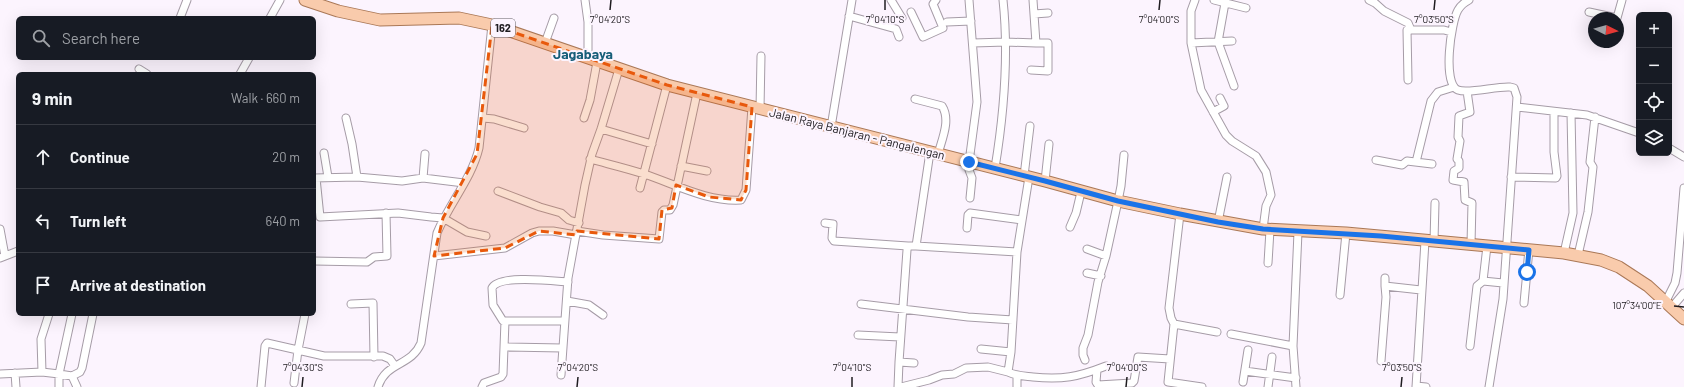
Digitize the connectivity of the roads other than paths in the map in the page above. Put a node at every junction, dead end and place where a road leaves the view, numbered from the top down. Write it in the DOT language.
graph roads {
  1 [pos="187,0"];
  2 [pos="280,0"];
  3 [pos="305,0"];
  4 [pos="584,0"];
  5 [pos="852,0"];
  6 [pos="891,0"];
  7 [pos="936,0"];
  8 [pos="969,0"];
  9 [pos="1003,0"];
  10 [pos="1033,0"];
  11 [pos="1195,0"];
  12 [pos="1214,0"];
  13 [pos="1369,0"];
  14 [pos="1470,0"];
  15 [pos="1622,0"];
  16 [pos="1224,3"];
  17 [pos="1246,8"];
  18 [pos="911,12"];
  19 [pos="1619,12"];
  20 [pos="1048,13"];
  21 [pos="1034,14"];
  22 [pos="181,16"];
  23 [pos="271,16"];
  24 [pos="849,16"];
  25 [pos="554,18"];
  26 [pos="902,18"];
  27 [pos="972,21"];
  28 [pos="947,22"];
  29 [pos="492,25"];
  30 [pos="1409,30"];
  31 [pos="1451,32"];
  32 [pos="899,38"];
  33 [pos="1232,41"];
  34 [pos="1006,42"];
  35 [pos="1218,42"];
  36 [pos="545,43"];
  37 [pos="974,43"];
  38 [pos="1036,43"];
  39 [pos="1192,43"];
  40 [pos="761,56"];
  41 [pos="248,60"];
  42 [pos="592,60"];
  43 [pos="140,69"];
  44 [pos="619,69"];
  45 [pos="1031,70"];
  46 [pos="144,72"];
  47 [pos="241,72"];
  48 [pos="1408,80"];
  49 [pos="667,85"];
  50 [pos="1234,86"];
  51 [pos="1454,87"];
  52 [pos="1467,91"];
  53 [pos="697,94"];
  54 [pos="1220,98"];
  55 [pos="915,99"];
  56 [pos="756,108"];
  57 [pos="1517,108"];
  58 [pos="1214,112"];
  59 [pos="1554,112"];
  60 [pos="1571,113"];
  61 [pos="1595,117"];
  62 [pos="346,118"];
  63 [pos="483,118"];
  64 [pos="584,118"];
  65 [pos="1030,126"];
  66 [pos="830,127"];
  67 [pos="524,128"];
  68 [pos="601,129"];
  69 [pos="1636,131"];
  70 [pos="652,144"];
  71 [pos="1050,144"];
  72 [pos="1672,150"];
  73 [pos="324,153"];
  74 [pos="934,153"];
  75 [pos="425,154"];
  76 [pos="1124,155"];
  77 [pos="1684,157"];
  78 [pos="590,159"];
  79 [pos="1376,160"];
  80 [pos="969,162"];
  81 [pos="1416,162"];
  82 [pos="1432,164"];
  83 [pos="681,166"];
  84 [pos="994,168"];
  85 [pos="707,171"];
  86 [pos="644,174"];
  87 [pos="1027,176"];
  88 [pos="1227,176"];
  89 [pos="328,177"];
  90 [pos="357,177"];
  91 [pos="1511,177"];
  92 [pos="316,178"];
  93 [pos="424,178"];
  94 [pos="1045,181"];
  95 [pos="464,183"];
  96 [pos="676,185"];
  97 [pos="316,186"];
  98 [pos="640,188"];
  99 [pos="1684,188"];
  100 [pos="498,190"];
  101 [pos="1081,192"];
  102 [pos="970,198"];
  103 [pos="1118,201"];
  104 [pos="1435,202"];
  105 [pos="386,214"];
  106 [pos="1180,214"];
  107 [pos="443,218"];
  108 [pos="1022,220"];
  109 [pos="579,222"];
  110 [pos="1218,222"];
  111 [pos="825,223"];
  112 [pos="1070,227"];
  113 [pos="967,228"];
  114 [pos="0,229"];
  115 [pos="1267,229"];
  116 [pos="1298,232"];
  117 [pos="577,233"];
  118 [pos="1346,234"];
  119 [pos="486,236"];
  120 [pos="1429,241"];
  121 [pos="1470,244"];
  122 [pos="912,246"];
  123 [pos="1487,246"];
  124 [pos="1506,248"];
  125 [pos="1087,249"];
  126 [pos="1529,250"];
  127 [pos="16,252"];
  128 [pos="1017,252"];
  129 [pos="1564,253"];
  130 [pos="1578,255"];
  131 [pos="434,256"];
  132 [pos="1106,256"];
  133 [pos="2,257"];
  134 [pos="316,261"];
  135 [pos="1268,263"];
  136 [pos="1087,272"];
  137 [pos="1101,276"];
  138 [pos="1680,276"];
  139 [pos="1385,278"];
  140 [pos="1483,281"];
  141 [pos="568,282"];
  142 [pos="1504,284"];
  143 [pos="1385,286"];
  144 [pos="1421,290"];
  145 [pos="1684,293"];
  146 [pos="1340,295"];
  147 [pos="567,301"];
  148 [pos="1524,303"];
  149 [pos="351,304"];
  150 [pos="861,304"];
  151 [pos="1669,304"];
  152 [pos="902,309"];
  153 [pos="603,315"];
  154 [pos="47,316"];
  155 [pos="72,316"];
  156 [pos="94,316"];
  157 [pos="305,316"];
  158 [pos="1684,319"];
  159 [pos="1013,320"];
  160 [pos="505,321"];
  161 [pos="564,321"];
  162 [pos="1174,324"];
  163 [pos="1217,332"];
  164 [pos="858,334"];
  165 [pos="1231,334"];
  166 [pos="900,338"];
  167 [pos="1294,346"];
  168 [pos="1470,346"];
  169 [pos="504,347"];
  170 [pos="562,348"];
  171 [pos="981,349"];
  172 [pos="298,350"];
  173 [pos="1248,350"];
  174 [pos="1011,352"];
  175 [pos="374,357"];
  176 [pos="1272,357"];
  177 [pos="1170,359"];
  178 [pos="1085,360"];
  179 [pos="1381,361"];
  180 [pos="899,362"];
  181 [pos="914,362"];
  182 [pos="395,366"];
  183 [pos="1106,366"];
  184 [pos="1097,370"];
  185 [pos="1245,371"];
  186 [pos="42,372"];
  187 [pos="1008,372"];
  188 [pos="15,373"];
  189 [pos="0,374"];
  190 [pos="59,374"];
  191 [pos="1269,374"];
  192 [pos="561,375"];
  193 [pos="72,376"];
  194 [pos="1017,376"];
  195 [pos="1296,378"];
  196 [pos="1244,382"];
  197 [pos="294,383"];
  198 [pos="1181,386"];
  199 [pos="1416,386"];
  200 [pos="16,387"];
  201 [pos="59,387"];
  202 [pos="77,387"];
  203 [pos="261,387"];
  204 [pos="378,387"];
  205 [pos="482,387"];
  206 [pos="898,387"];
  207 [pos="902,387"];
  208 [pos="1017,387"];
  209 [pos="1202,387"];
  210 [pos="1268,387"];
  211 [pos="1296,387"];
  212 [pos="1426,387"];
  213 [pos="1489,387"];
  1 -- 22 [label="street"];
  2 -- 23 [label="street"];
  3 -- 29 [label="main road, Jalan Raya Banjaran - Pangalengan / 162"];
  4 -- 42 [label="street"];
  5 -- 24 [label="street"];
  6 -- 26 [label="street"];
  7 -- 18 [label="street"];
  8 -- 27 [label="street"];
  9 -- 34 [label="street"];
  10 -- 21 [label="street"];
  11 -- 39 [label="street"];
  12 -- 16 [label="street"];
  13 -- 30 [label="street"];
  14 -- 31 [label="street"];
  15 -- 19 [label="street"];
  16 -- 17 [label="street"];
  16 -- 35 [label="street"];
  20 -- 21 [label="street"];
  21 -- 38 [label="street"];
  24 -- 32 [label="street"];
  24 -- 66 [label="street"];
  25 -- 36 [label="street"];
  27 -- 28 [label="street"];
  27 -- 37 [label="street"];
  29 -- 36 [label="main road, Jalan Raya Banjaran - Pangalengan / 162"];
  29 -- 63 [label="street"];
  30 -- 31 [label="street"];
  30 -- 48 [label="street"];
  31 -- 51 [label="street"];
  33 -- 35 [label="street"];
  34 -- 37 [label="street"];
  34 -- 38 [label="street"];
  34 -- 84 [label="street"];
  35 -- 39 [label="street"];
  35 -- 50 [label="street"];
  36 -- 42 [label="main road, Jalan Raya Banjaran - Pangalengan / 162"];
  37 -- 80 [label="street"];
  38 -- 45 [label="street"];
  39 -- 58 [label="street"];
  40 -- 56 [label="street"];
  41 -- 47 [label="street"];
  42 -- 44 [label="main road, Jalan Raya Banjaran - Pangalengan / 162"];
  42 -- 64 [label="street"];
  43 -- 46 [label="street"];
  44 -- 49 [label="main road, Jalan Raya Banjaran - Pangalengan"];
  44 -- 68 [label="street"];
  49 -- 53 [label="main road, Jalan Raya Banjaran - Pangalengan"];
  49 -- 70 [label="street"];
  51 -- 52 [label="street"];
  51 -- 81 [label="street"];
  52 -- 57 [label="street"];
  52 -- 121 [label="street"];
  53 -- 56 [label="main road, Jalan Raya Banjaran - Pangalengan"];
  53 -- 83 [label="street"];
  54 -- 58 [label="street"];
  55 -- 74 [label="street"];
  56 -- 66 [label="main road, Jalan Raya Banjaran - Pangalengan"];
  56 -- 96 [label="street"];
  57 -- 59 [label="street"];
  57 -- 91 [label="street"];
  58 -- 115 [label="street"];
  59 -- 60 [label="street"];
  59 -- 91 [label="street"];
  60 -- 61 [label="street"];
  60 -- 129 [label="street"];
  61 -- 69 [label="street"];
  61 -- 130 [label="street"];
  62 -- 90 [label="street"];
  63 -- 67 [label="street"];
  63 -- 95 [label="street"];
  65 -- 87 [label="street"];
  66 -- 74 [label="main road, Jalan Raya Banjaran - Pangalengan"];
  68 -- 70 [label="street"];
  68 -- 78 [label="street"];
  70 -- 86 [label="street"];
  71 -- 94 [label="street"];
  72 -- 77 [label="street"];
  73 -- 89 [label="street"];
  74 -- 80 [label="main road, Jalan Raya Banjaran - Pangalengan"];
  74 -- 122 [label="street"];
  75 -- 93 [label="street"];
  76 -- 103 [label="street"];
  78 -- 86 [label="street"];
  78 -- 109 [label="street"];
  79 -- 81 [label="street"];
  80 -- 84 [label="main road, Jalan Raya Banjaran - Pangalengan"];
  80 -- 102 [label="street"];
  81 -- 82 [label="street"];
  83 -- 85 [label="street"];
  83 -- 96 [label="street"];
  84 -- 87 [label="main road, Jalan Raya Banjaran - Pangalengan"];
  86 -- 96 [label="street"];
  86 -- 98 [label="street"];
  87 -- 94 [label="main road, Jalan Raya Banjaran - Pangalengan"];
  87 -- 108 [label="street"];
  88 -- 110 [label="street"];
  89 -- 90 [label="street"];
  89 -- 92 [label="street"];
  90 -- 93 [label="street"];
  91 -- 124 [label="street"];
  93 -- 95 [label="street"];
  94 -- 101 [label="main road, Jalan Raya Banjaran - Pangalengan"];
  95 -- 107 [label="street"];
  96 -- 117 [label="street"];
  97 -- 105 [label="street"];
  99 -- 138 [label="street"];
  100 -- 109 [label="street"];
  101 -- 103 [label="main road, Jalan Raya Banjaran - Pangalengan"];
  101 -- 112 [label="street"];
  103 -- 106 [label="main road, Jalan Raya Banjaran - Pangalengan"];
  103 -- 132 [label="street"];
  104 -- 120 [label="street"];
  105 -- 107 [label="street"];
  105 -- 134 [label="street"];
  106 -- 110 [label="main road, Jalan Raya Banjaran - Pangalengan"];
  106 -- 162 [label="street"];
  107 -- 119 [label="street"];
  107 -- 131 [label="street"];
  108 -- 113 [label="street"];
  108 -- 128 [label="street"];
  109 -- 117 [label="street"];
  110 -- 115 [label="main road, Jalan Raya Banjaran - Pangalengan"];
  111 -- 122 [label="street"];
  114 -- 133 [label="street"];
  115 -- 116 [label="main road, Jalan Raya Banjaran - Pangalengan"];
  115 -- 135 [label="street"];
  116 -- 118 [label="main road, Jalan Raya Banjaran - Pangalengan"];
  116 -- 167 [label="street"];
  117 -- 131 [label="street"];
  117 -- 141 [label="street"];
  118 -- 120 [label="main road, Jalan Raya Banjaran - Pangalengan"];
  118 -- 146 [label="street"];
  120 -- 121 [label="main road, Jalan Raya Banjaran - Pangalengan"];
  120 -- 144 [label="street"];
  121 -- 123 [label="main road, Jalan Raya Banjaran - Pangalengan"];
  122 -- 128 [label="street"];
  122 -- 152 [label="street"];
  123 -- 124 [label="main road, Jalan Raya Banjaran - Pangalengan"];
  123 -- 140 [label="street"];
  124 -- 126 [label="main road, Jalan Raya Banjaran - Pangalengan"];
  124 -- 142 [label="street"];
  125 -- 132 [label="street"];
  126 -- 129 [label="main road, Jalan Raya Banjaran - Pangalengan"];
  126 -- 148 [label="street"];
  127 -- 133 [label="street"];
  128 -- 159 [label="street"];
  129 -- 130 [label="main road, Jalan Raya Banjaran - Pangalengan"];
  130 -- 151 [label="main road, Jalan Raya Banjaran - Pangalengan"];
  131 -- 182 [label="street"];
  132 -- 137 [label="street"];
  136 -- 137 [label="street"];
  137 -- 178 [label="street"];
  138 -- 151 [label="street"];
  139 -- 143 [label="street"];
  140 -- 142 [label="street"];
  140 -- 168 [label="street"];
  141 -- 147 [label="street"];
  141 -- 160 [label="street"];
  142 -- 213 [label="street"];
  143 -- 144 [label="street"];
  143 -- 179 [label="street"];
  144 -- 199 [label="street"];
  145 -- 151 [label="street"];
  147 -- 153 [label="street"];
  147 -- 161 [label="street"];
  149 -- 175 [label="street"];
  150 -- 152 [label="street"];
  151 -- 158 [label="main road, Jalan Raya Banjaran - Pangalengan"];
  152 -- 159 [label="street"];
  152 -- 166 [label="street"];
  154 -- 186 [label="street"];
  155 -- 190 [label="street"];
  156 -- 193 [label="street"];
  157 -- 172 [label="street"];
  159 -- 174 [label="street"];
  160 -- 161 [label="street"];
  160 -- 169 [label="street"];
  161 -- 170 [label="street"];
  162 -- 163 [label="street"];
  162 -- 177 [label="street"];
  164 -- 166 [label="street"];
  165 -- 167 [label="street"];
  166 -- 180 [label="street"];
  167 -- 195 [label="street"];
  169 -- 170 [label="street"];
  169 -- 205 [label="street"];
  170 -- 192 [label="street"];
  171 -- 174 [label="street"];
  172 -- 175 [label="street"];
  172 -- 197 [label="street"];
  172 -- 203 [label="street"];
  173 -- 185 [label="street"];
  174 -- 187 [label="street"];
  175 -- 182 [label="street"];
  176 -- 191 [label="street"];
  177 -- 184 [label="street"];
  177 -- 198 [label="street"];
  180 -- 181 [label="street"];
  180 -- 206 [label="street"];
  182 -- 204 [label="street"];
  183 -- 184 [label="street"];
  184 -- 194 [label="street"];
  185 -- 191 [label="street"];
  185 -- 196 [label="street"];
  186 -- 188 [label="street"];
  186 -- 190 [label="street"];
  187 -- 194 [label="street"];
  187 -- 207 [label="street"];
  188 -- 189 [label="street"];
  188 -- 200 [label="street"];
  190 -- 193 [label="street"];
  190 -- 201 [label="street"];
  191 -- 195 [label="street"];
  191 -- 210 [label="street"];
  193 -- 202 [label="street"];
  194 -- 208 [label="street"];
  195 -- 211 [label="street"];
  198 -- 209 [label="street"];
  199 -- 212 [label="street"];
}
